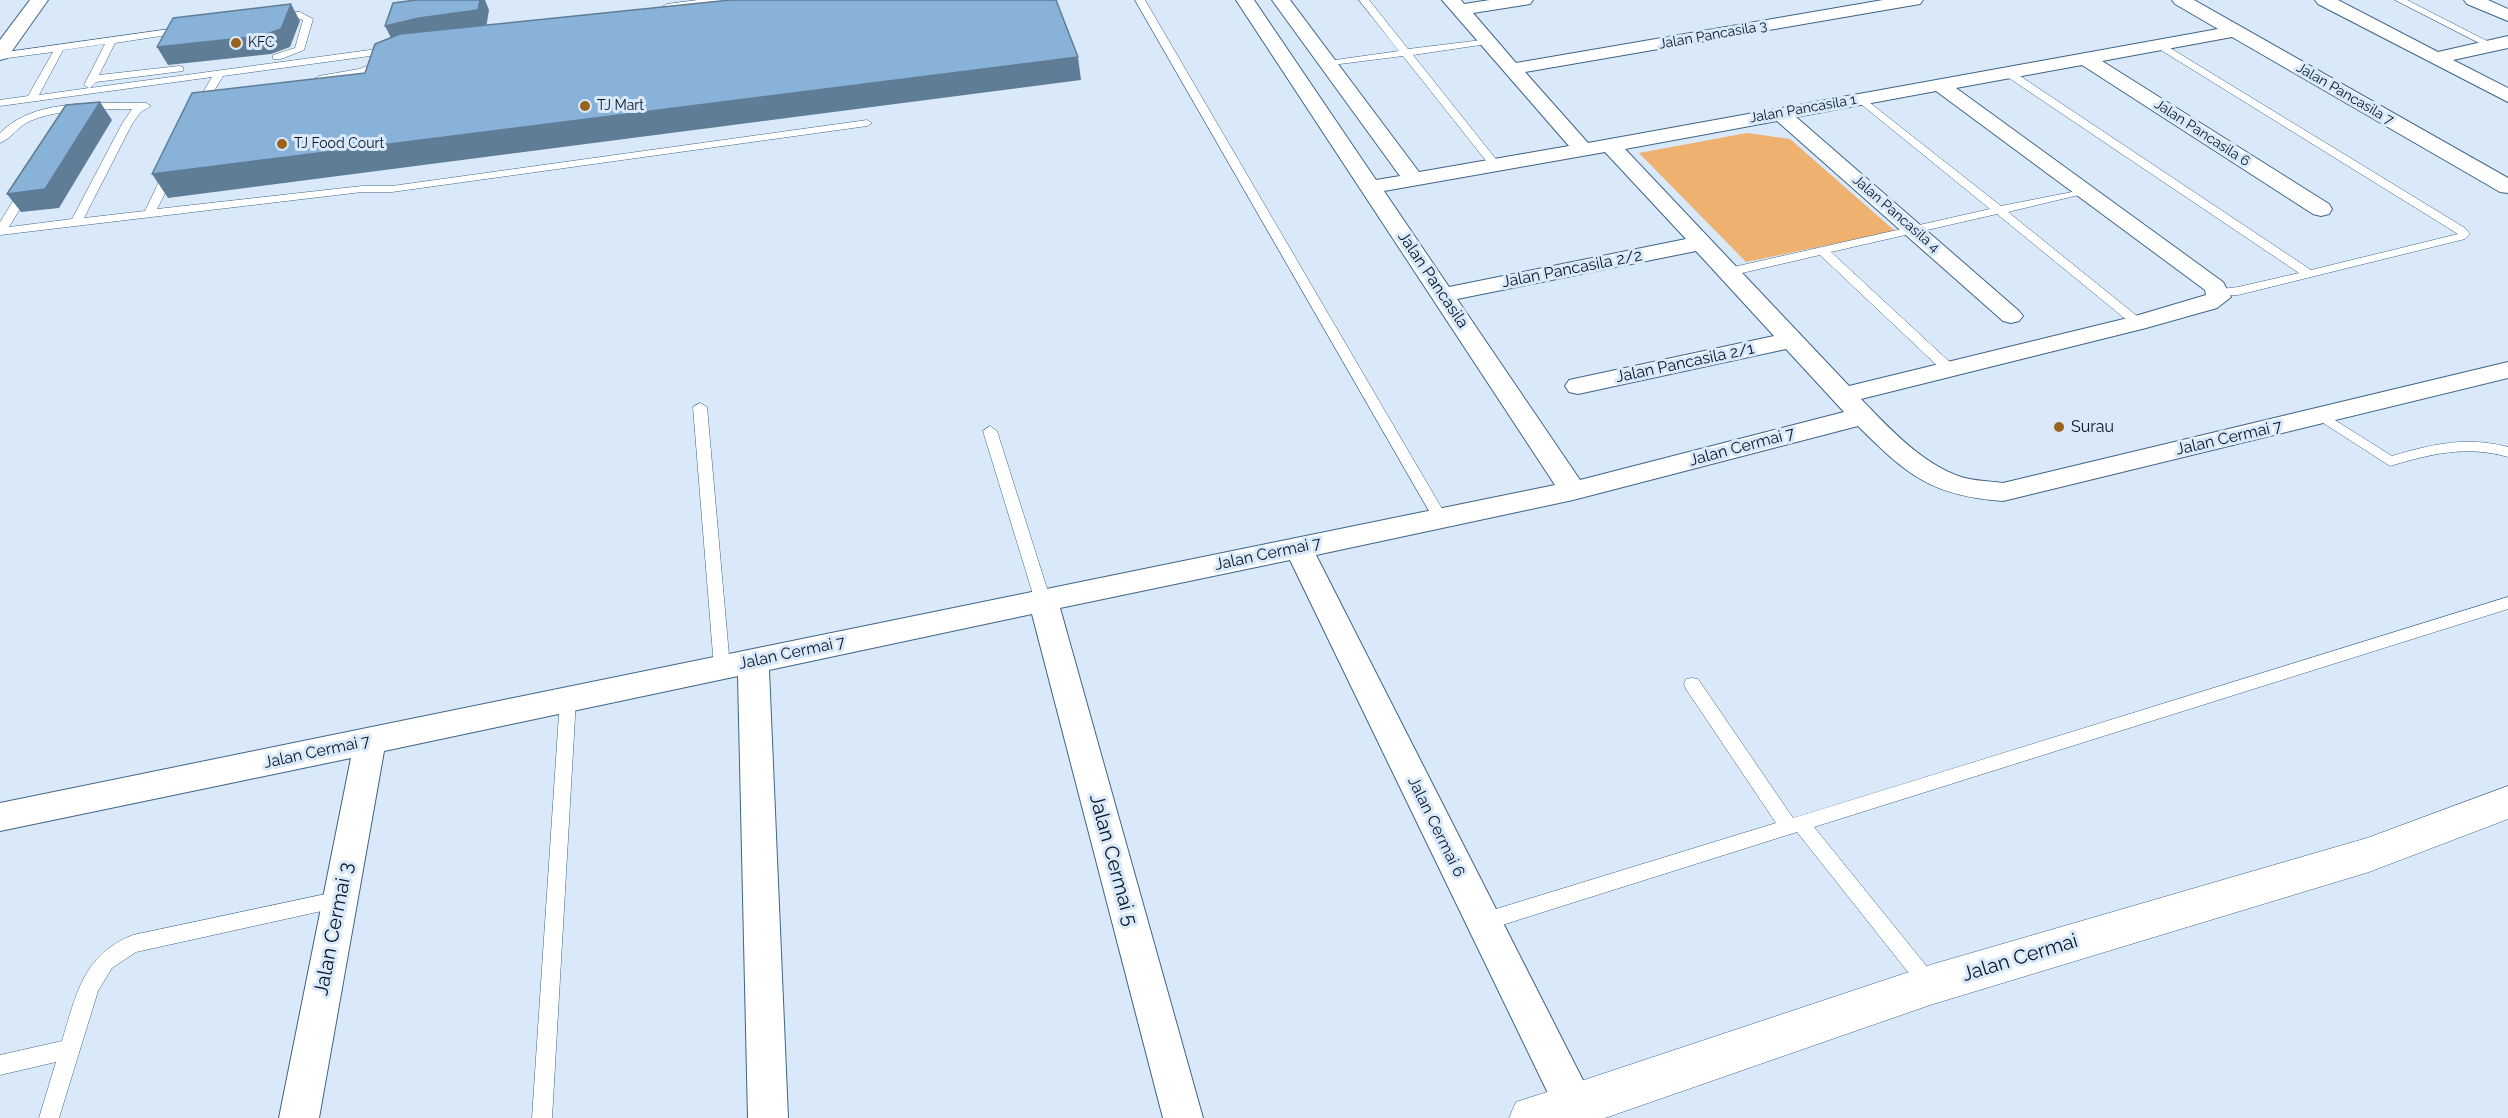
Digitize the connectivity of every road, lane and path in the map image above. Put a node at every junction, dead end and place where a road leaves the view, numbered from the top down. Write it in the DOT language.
graph roads {
  1 [pos="39,0"];
  2 [pos="1140,0"];
  3 [pos="1245,0"];
  4 [pos="1281,0"];
  5 [pos="1364,0"];
  6 [pos="1524,0"];
  7 [pos="1914,0"];
  8 [pos="2181,0"];
  9 [pos="2324,0"];
  10 [pos="2400,0"];
  11 [pos="2473,0"];
  12 [pos="709,1"];
  13 [pos="1456,5"];
  14 [pos="659,8"];
  15 [pos="2508,16"];
  16 [pos="260,20"];
  17 [pos="702,21"];
  18 [pos="192,28"];
  19 [pos="2235,31"];
  20 [pos="112,39"];
  21 [pos="1487,40"];
  22 [pos="2500,44"];
  23 [pos="2159,45"];
  24 [pos="60,47"];
  25 [pos="1406,52"];
  26 [pos="0,55"];
  27 [pos="2435,57"];
  28 [pos="2084,58"];
  29 [pos="1328,64"];
  30 [pos="1292,69"];
  31 [pos="1512,69"];
  32 [pos="220,72"];
  33 [pos="2007,72"];
  34 [pos="92,79"];
  35 [pos="305,81"];
  36 [pos="1938,84"];
  37 [pos="85,93"];
  38 [pos="2508,96"];
  39 [pos="1860,98"];
  40 [pos="31,100"];
  41 [pos="0,103"];
  42 [pos="1780,113"];
  43 [pos="194,117"];
  44 [pos="867,123"];
  45 [pos="0,140"];
  46 [pos="1610,145"];
  47 [pos="1583,150"];
  48 [pos="175,160"];
  49 [pos="1495,165"];
  50 [pos="1413,179"];
  51 [pos="31,180"];
  52 [pos="1371,187"];
  53 [pos="2508,187"];
  54 [pos="2083,191"];
  55 [pos="2321,209"];
  56 [pos="2001,210"];
  57 [pos="150,213"];
  58 [pos="77,221"];
  59 [pos="1914,230"];
  60 [pos="1701,243"];
  61 [pos="1823,251"];
  62 [pos="1729,273"];
  63 [pos="2309,274"];
  64 [pos="2217,292"];
  65 [pos="1443,295"];
  66 [pos="2011,316"];
  67 [pos="2138,323"];
  68 [pos="1791,340"];
  69 [pos="1949,369"];
  70 [pos="2508,370"];
  71 [pos="1578,386"];
  72 [pos="1853,406"];
  73 [pos="700,407"];
  74 [pos="2322,416"];
  75 [pos="990,431"];
  76 [pos="2508,452"];
  77 [pos="1573,491"];
  78 [pos="1441,519"];
  79 [pos="1298,548"];
  80 [pos="1043,601"];
  81 [pos="2508,603"];
  82 [pos="737,664"];
  83 [pos="1692,684"];
  84 [pos="568,699"];
  85 [pos="370,741"];
  86 [pos="2508,802"];
  87 [pos="0,817"];
  88 [pos="1795,825"];
  89 [pos="340,899"];
  90 [pos="1483,922"];
  91 [pos="1930,985"];
  92 [pos="70,1049"];
  93 [pos="0,1065"];
  94 [pos="1575,1106"];
  95 [pos="49,1118"];
  96 [pos="299,1118"];
  97 [pos="542,1118"];
  98 [pos="768,1118"];
  99 [pos="1183,1118"];
  100 [pos="1532,1118"];
  1 -- 26 [label="street"];
  2 -- 78 [label="lane"];
  3 -- 30 [label="street, Jalan Pancasila"];
  4 -- 29 [label="street"];
  5 -- 25 [label="lane"];
  6 -- 13 [label="street"];
  7 -- 31 [label="street, Jalan Pancasila 3"];
  8 -- 19 [label="street, Jalan Pancasila 7"];
  9 -- 27 [label="street"];
  10 -- 22 [label="lane"];
  11 -- 15 [label="street"];
  12 -- 14 [label="lane"];
  12 -- 17 [label="street"];
  13 -- 21 [label="street"];
  16 -- 34 [label="lane"];
  18 -- 20 [label="lane"];
  19 -- 23 [label="street, Jalan Pancasila 1"];
  19 -- 53 [label="street, Jalan Pancasila 7"];
  20 -- 24 [label="lane"];
  20 -- 34 [label="lane"];
  21 -- 25 [label="lane"];
  21 -- 31 [label="street"];
  22 -- 27 [label="street"];
  23 -- 28 [label="street, Jalan Pancasila 1"];
  23 -- 63 [label="lane"];
  24 -- 26 [label="lane"];
  24 -- 40 [label="lane"];
  25 -- 29 [label="lane"];
  25 -- 49 [label="lane"];
  27 -- 38 [label="street"];
  28 -- 33 [label="street, Jalan Pancasila 1"];
  28 -- 55 [label="street, Jalan Pancasila 6"];
  29 -- 30 [label="street"];
  29 -- 50 [label="street"];
  30 -- 52 [label="street, Jalan Pancasila"];
  31 -- 47 [label="street"];
  32 -- 35 [label="lane"];
  32 -- 37 [label="lane"];
  32 -- 43 [label="lane"];
  33 -- 36 [label="street, Jalan Pancasila 1"];
  33 -- 63 [label="lane"];
  34 -- 37 [label="lane"];
  36 -- 39 [label="street, Jalan Pancasila 1"];
  36 -- 54 [label="street"];
  37 -- 40 [label="lane"];
  39 -- 42 [label="street, Jalan Pancasila 1"];
  39 -- 56 [label="lane"];
  40 -- 41 [label="lane"];
  42 -- 46 [label="street, Jalan Pancasila 1"];
  42 -- 59 [label="street, Jalan Pancasila 4"];
  44 -- 57 [label="lane"];
  45 -- 58 [label="lane"];
  46 -- 47 [label="street, Jalan Pancasila 1"];
  46 -- 60 [label="street"];
  47 -- 49 [label="street, Jalan Pancasila 1"];
  48 -- 57 [label="lane"];
  49 -- 50 [label="street, Jalan Pancasila 1"];
  50 -- 52 [label="street, Jalan Pancasila 1"];
  51 -- 58 [label="lane"];
  52 -- 65 [label="street, Jalan Pancasila"];
  54 -- 56 [label="lane"];
  54 -- 64 [label="street"];
  56 -- 59 [label="lane"];
  56 -- 67 [label="lane"];
  57 -- 58 [label="lane"];
  59 -- 61 [label="lane"];
  59 -- 66 [label="street, Jalan Pancasila 4"];
  60 -- 62 [label="street"];
  60 -- 65 [label="street, Jalan Pancasila 2/2"];
  61 -- 62 [label="lane"];
  61 -- 69 [label="lane"];
  62 -- 68 [label="street"];
  63 -- 64 [label="lane"];
  64 -- 67 [label="street"];
  65 -- 77 [label="street, Jalan Pancasila"];
  67 -- 69 [label="street"];
  68 -- 71 [label="street, Jalan Pancasila 2/1"];
  68 -- 72 [label="street"];
  69 -- 72 [label="street"];
  70 -- 74 [label="street, Jalan Cermai 7"];
  72 -- 74 [label="street, Jalan Cermai 7"];
  72 -- 77 [label="street, Jalan Cermai 7"];
  73 -- 82 [label="lane"];
  74 -- 76 [label="lane"];
  75 -- 80 [label="lane"];
  77 -- 78 [label="street, Jalan Cermai 7"];
  78 -- 79 [label="street, Jalan Cermai 7"];
  79 -- 80 [label="street, Jalan Cermai 7"];
  79 -- 90 [label="street, Jalan Cermai 6"];
  80 -- 82 [label="street, Jalan Cermai 7"];
  80 -- 99 [label="street, Jalan Cermai 5"];
  81 -- 88 [label="lane"];
  82 -- 84 [label="street, Jalan Cermai 7"];
  82 -- 98 [label="street"];
  83 -- 88 [label="lane"];
  84 -- 85 [label="street, Jalan Cermai 7"];
  84 -- 97 [label="lane"];
  85 -- 87 [label="street, Jalan Cermai 7"];
  85 -- 89 [label="street, Jalan Cermai 3"];
  86 -- 91 [label="street, Jalan Cermai"];
  88 -- 90 [label="lane"];
  88 -- 91 [label="lane"];
  89 -- 92 [label="lane"];
  89 -- 96 [label="street, Jalan Cermai 3"];
  90 -- 94 [label="street, Jalan Cermai 6"];
  91 -- 94 [label="street, Jalan Cermai"];
  92 -- 93 [label="lane"];
  92 -- 95 [label="lane"];
  94 -- 100 [label="street, Jalan Cermai"];
}
